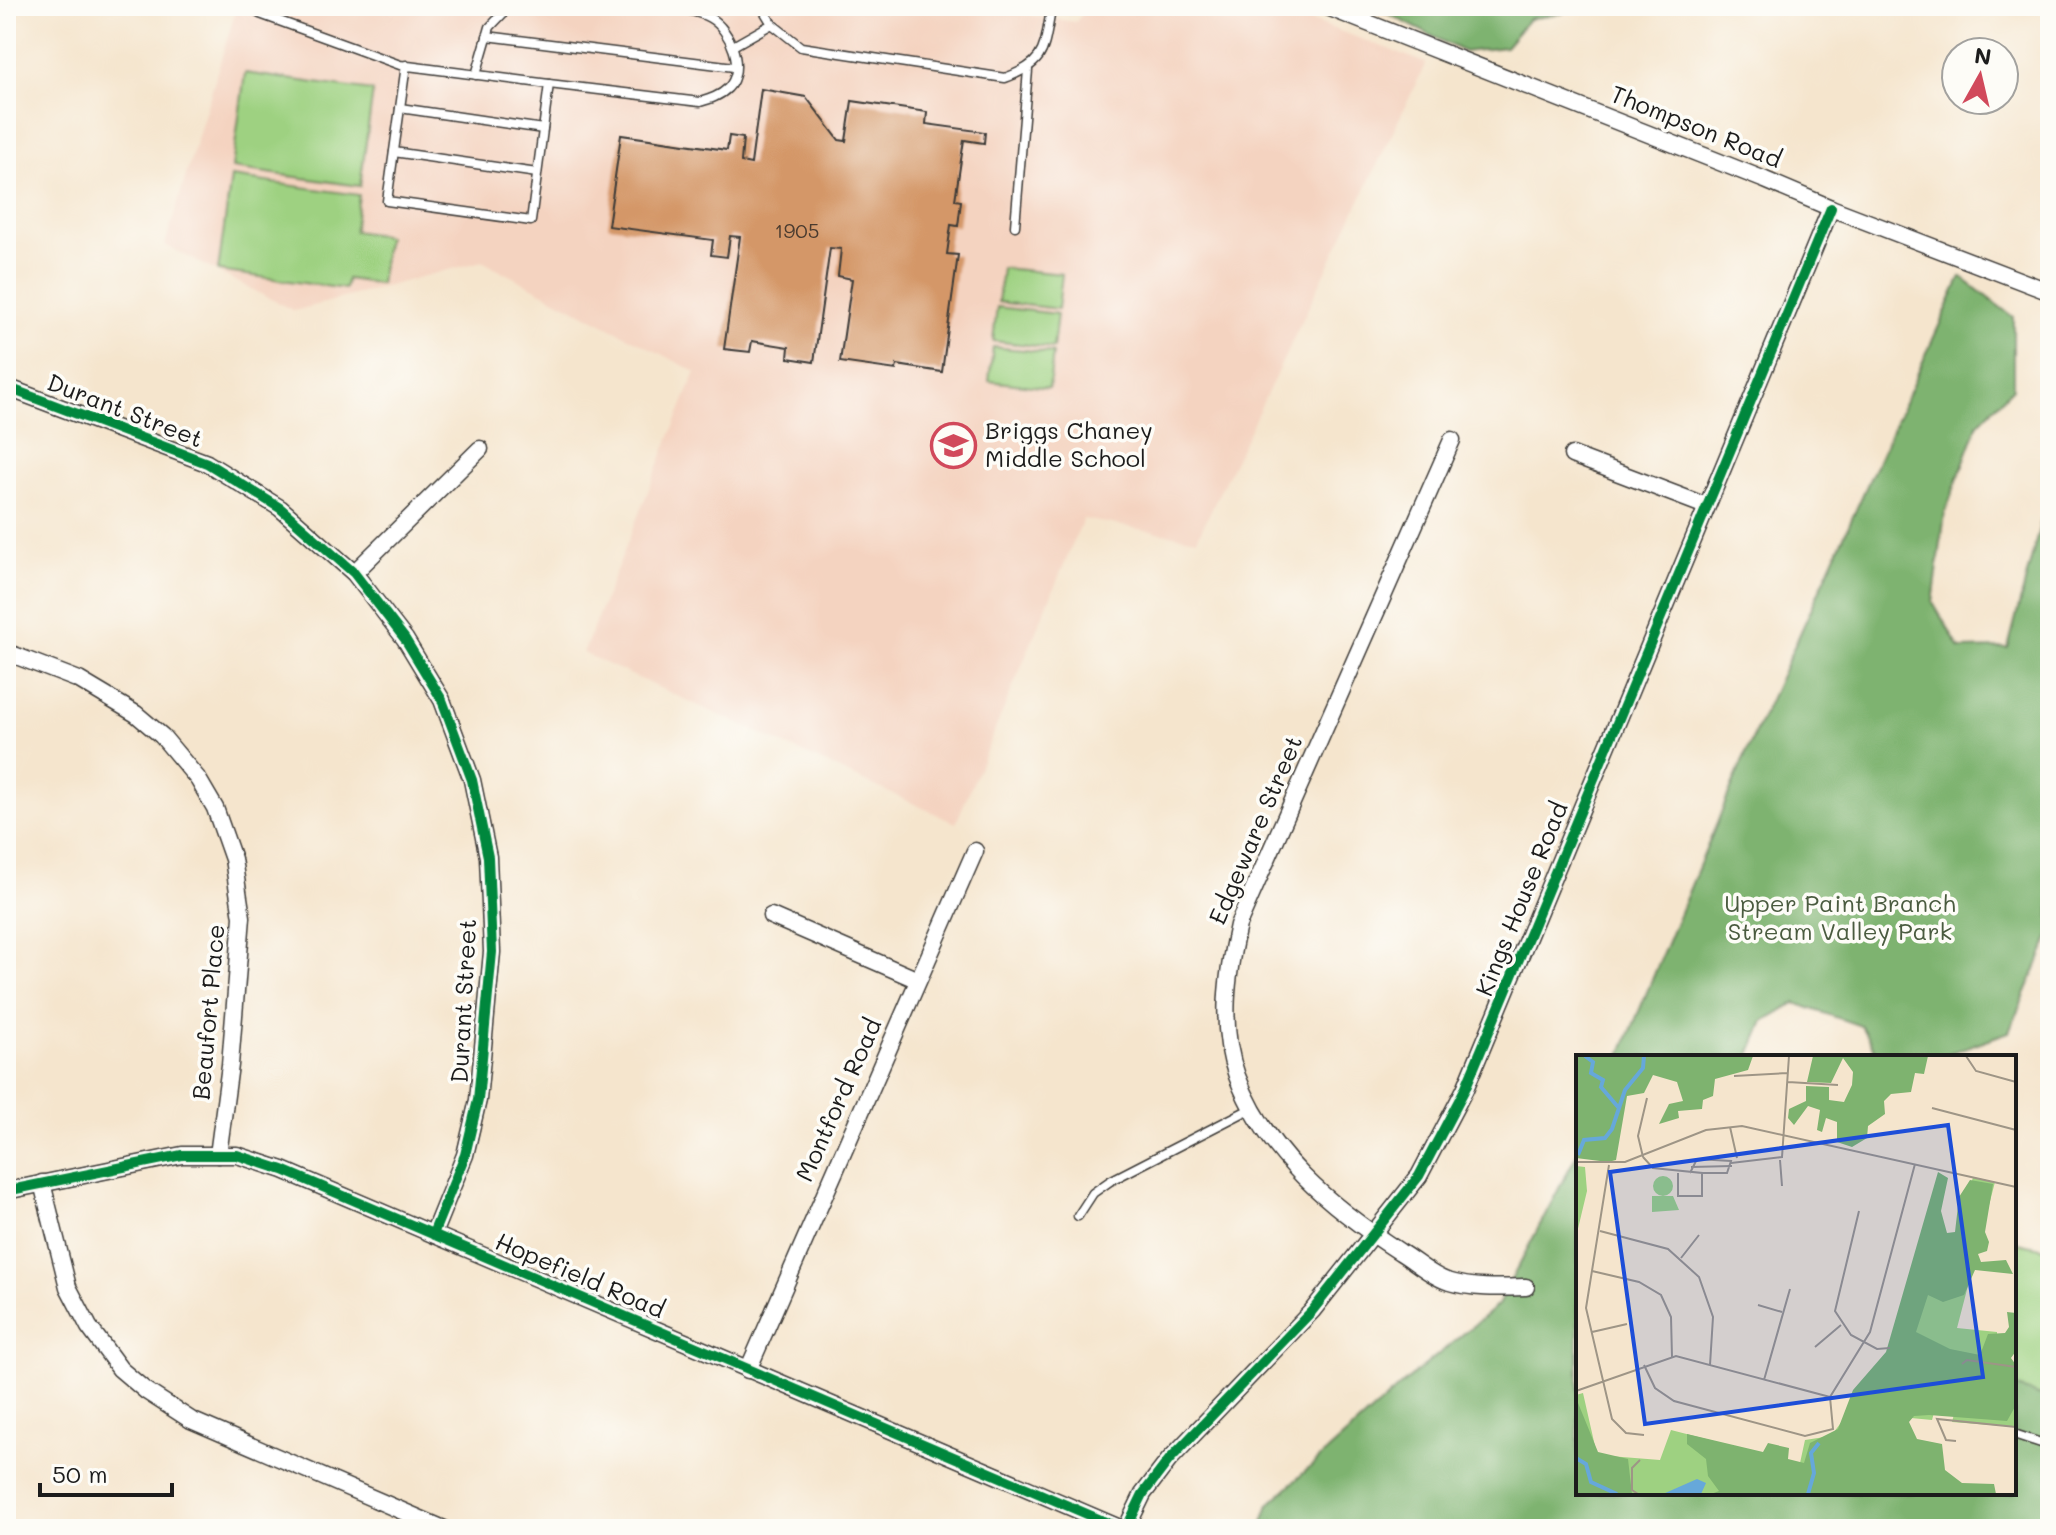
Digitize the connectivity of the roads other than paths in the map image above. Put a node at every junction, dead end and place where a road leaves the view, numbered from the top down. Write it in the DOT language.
graph roads {
  1 [pos="247,6"];
  2 [pos="510,6"];
  3 [pos="656,6"];
  4 [pos="761,6"];
  5 [pos="1052,6"];
  6 [pos="1325,6"];
  7 [pos="772,24"];
  8 [pos="487,36"];
  9 [pos="733,46"];
  10 [pos="406,65"];
  11 [pos="734,67"];
  12 [pos="1028,70"];
  13 [pos="476,75"];
  14 [pos="549,84"];
  15 [pos="400,108"];
  16 [pos="543,129"];
  17 [pos="394,152"];
  18 [pos="537,173"];
  19 [pos="1831,208"];
  20 [pos="1015,226"];
  21 [pos="2050,292"];
  22 [pos="6,387"];
  23 [pos="1452,440"];
  24 [pos="480,449"];
  25 [pos="1572,455"];
  26 [pos="1706,506"];
  27 [pos="354,573"];
  28 [pos="6,652"];
  29 [pos="975,851"];
  30 [pos="771,916"];
  31 [pos="918,980"];
  32 [pos="1253,1107"];
  33 [pos="218,1155"];
  34 [pos="42,1183"];
  35 [pos="6,1191"];
  36 [pos="1078,1216"];
  37 [pos="433,1234"];
  38 [pos="1374,1235"];
  39 [pos="1526,1287"];
  40 [pos="748,1370"];
  41 [pos="2016,1435"];
  42 [pos="2050,1446"];
  43 [pos="444,1529"];
  44 [pos="1124,1529"];
  1 -- 10 [label="lane"];
  2 -- 8 [label="lane"];
  3 -- 9 [label="lane"];
  4 -- 7 [label="lane"];
  5 -- 12 [label="lane"];
  6 -- 19 [label="street, Thompson Road"];
  7 -- 9 [label="lane"];
  7 -- 12 [label="lane"];
  8 -- 11 [label="lane"];
  8 -- 13 [label="lane"];
  9 -- 11 [label="lane"];
  10 -- 13 [label="lane"];
  10 -- 15 [label="lane"];
  11 -- 14 [label="lane"];
  12 -- 20 [label="lane"];
  13 -- 14 [label="lane"];
  14 -- 16 [label="lane"];
  15 -- 16 [label="lane"];
  15 -- 17 [label="lane"];
  16 -- 18 [label="lane"];
  17 -- 18 [label="lane"];
  17 -- 18 [label="lane"];
  19 -- 21 [label="street, Thompson Road"];
  19 -- 26 [label="street, Kings House Road"];
  22 -- 27 [label="street, Durant Street"];
  23 -- 32 [label="street, Edgeware Street"];
  24 -- 27 [label="street"];
  25 -- 26 [label="street"];
  26 -- 38 [label="street, Kings House Road"];
  27 -- 37 [label="street, Durant Street"];
  28 -- 33 [label="street, Beaufort Place"];
  29 -- 31 [label="street, Montford Road"];
  30 -- 31 [label="street"];
  31 -- 40 [label="street, Montford Road"];
  32 -- 36 [label="lane"];
  32 -- 38 [label="street, Edgeware Street"];
  33 -- 34 [label="street, Hopefield Road"];
  33 -- 37 [label="street, Hopefield Road"];
  34 -- 35 [label="street, Hopefield Road"];
  34 -- 43 [label="street"];
  37 -- 40 [label="street, Hopefield Road"];
  38 -- 39 [label="street, Edgeware Street"];
  38 -- 44 [label="street, Kings House Road"];
  40 -- 44 [label="street, Hopefield Road"];
  41 -- 42 [label="lane"];
}
